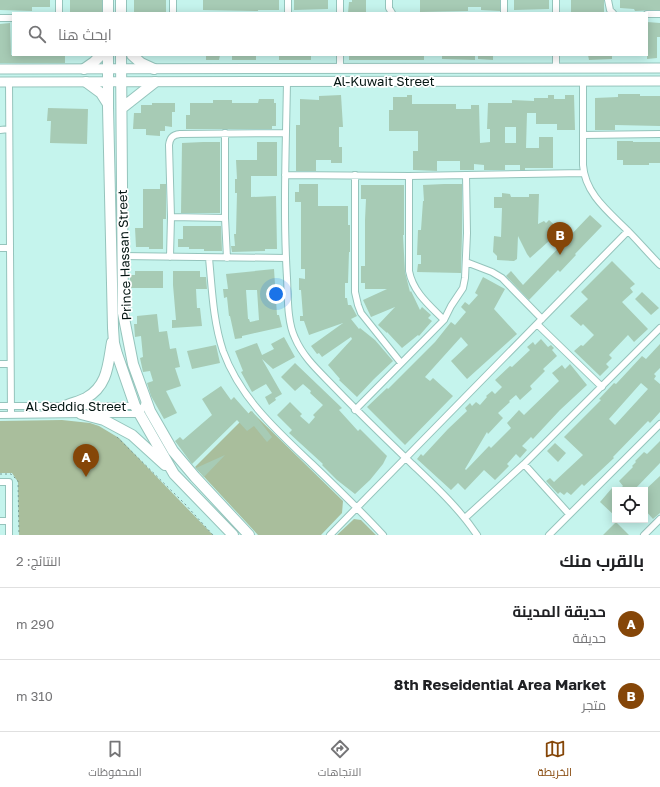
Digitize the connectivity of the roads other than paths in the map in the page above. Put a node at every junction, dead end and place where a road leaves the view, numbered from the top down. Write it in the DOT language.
graph roads {
  1 [pos="59,0"];
  2 [pos="108,0"];
  3 [pos="121,0"];
  4 [pos="173,0"];
  5 [pos="288,0"];
  6 [pos="340,0"];
  7 [pos="389,0"];
  8 [pos="504,0"];
  9 [pos="556,0"];
  10 [pos="608,0"];
  11 [pos="59,12"];
  12 [pos="108,12"];
  13 [pos="121,12"];
  14 [pos="173,12"];
  15 [pos="288,12"];
  16 [pos="340,12"];
  17 [pos="391,12"];
  18 [pos="504,12"];
  19 [pos="556,12"];
  20 [pos="612,12"];
  21 [pos="648,14"];
  22 [pos="660,14"];
  23 [pos="0,18"];
  24 [pos="12,18"];
  25 [pos="100,56"];
  26 [pos="108,56"];
  27 [pos="122,56"];
  28 [pos="133,56"];
  29 [pos="340,56"];
  30 [pos="556,56"];
  31 [pos="432,68"];
  32 [pos="556,68"];
  33 [pos="660,68"];
  34 [pos="0,69"];
  35 [pos="84,69"];
  36 [pos="108,69"];
  37 [pos="122,69"];
  38 [pos="154,69"];
  39 [pos="340,69"];
  40 [pos="287,81"];
  41 [pos="434,81"];
  42 [pos="583,81"];
  43 [pos="660,81"];
  44 [pos="4,82"];
  45 [pos="86,82"];
  46 [pos="108,82"];
  47 [pos="122,82"];
  48 [pos="155,82"];
  49 [pos="108,107"];
  50 [pos="122,108"];
  51 [pos="9,129"];
  52 [pos="0,130"];
  53 [pos="286,133"];
  54 [pos="225,134"];
  55 [pos="660,134"];
  56 [pos="583,135"];
  57 [pos="584,172"];
  58 [pos="355,175"];
  59 [pos="466,175"];
  60 [pos="285,176"];
  61 [pos="409,176"];
  62 [pos="171,217"];
  63 [pos="225,218"];
  64 [pos="628,231"];
  65 [pos="0,248"];
  66 [pos="10,248"];
  67 [pos="122,256"];
  68 [pos="170,257"];
  69 [pos="209,258"];
  70 [pos="227,258"];
  71 [pos="286,258"];
  72 [pos="466,262"];
  73 [pos="659,263"];
  74 [pos="444,320"];
  75 [pos="539,321"];
  76 [pos="660,328"];
  77 [pos="113,336"];
  78 [pos="0,364"];
  79 [pos="10,364"];
  80 [pos="401,364"];
  81 [pos="602,387"];
  82 [pos="0,406"];
  83 [pos="10,406"];
  84 [pos="65,406"];
  85 [pos="143,408"];
  86 [pos="355,410"];
  87 [pos="11,414"];
  88 [pos="81,414"];
  89 [pos="0,415"];
  90 [pos="660,424"];
  91 [pos="406,458"];
  92 [pos="524,464"];
  93 [pos="174,474"];
  94 [pos="0,482"];
  95 [pos="357,507"];
  96 [pos="569,514"];
  97 [pos="465,518"];
  98 [pos="660,519"];
  99 [pos="0,521"];
  100 [pos="9,521"];
  101 [pos="9,535"];
  102 [pos="233,535"];
  103 [pos="249,535"];
  104 [pos="330,535"];
  105 [pos="383,535"];
  106 [pos="477,535"];
  107 [pos="549,535"];
  108 [pos="644,535"];
  1 -- 11 [label="street"];
  2 -- 12 [label="main road"];
  3 -- 13 [label="main road"];
  4 -- 14 [label="street"];
  5 -- 15 [label="street"];
  6 -- 16 [label="street"];
  7 -- 17 [label="street"];
  8 -- 18 [label="street"];
  9 -- 19 [label="street"];
  10 -- 20 [label="street"];
  21 -- 22 [label="street"];
  23 -- 24 [label="street"];
  25 -- 35 [label="main road"];
  26 -- 36 [label="main road, Prince Hassan Street"];
  27 -- 37 [label="main road, Prince Hassan Street"];
  28 -- 38 [label="main road"];
  29 -- 39 [label="street"];
  30 -- 32 [label="street"];
  31 -- 32 [label="main road, Al-Kuwait Street"];
  31 -- 39 [label="main road, Al-Kuwait Street"];
  31 -- 41 [label="main road"];
  32 -- 33 [label="main road, Al-Kuwait Street"];
  34 -- 35 [label="main road, Al-Kuwait Street"];
  35 -- 36 [label="main road, Al-Kuwait Street"];
  36 -- 37 [label="main road, Al-Kuwait Street"];
  36 -- 46 [label="main road, Prince Hassan Street"];
  37 -- 38 [label="main road, Al-Kuwait Street"];
  37 -- 47 [label="main road, Prince Hassan Street"];
  38 -- 39 [label="main road, Al-Kuwait Street"];
  40 -- 41 [label="main road, Al-Kuwait Street"];
  40 -- 48 [label="main road, Al-Kuwait Street"];
  40 -- 53 [label="street"];
  41 -- 42 [label="main road, Al-Kuwait Street"];
  42 -- 43 [label="main road, Al-Kuwait Street"];
  42 -- 56 [label="street"];
  44 -- 45 [label="main road, Al-Kuwait Street"];
  44 -- 51 [label="street"];
  45 -- 46 [label="main road, Al-Kuwait Street"];
  45 -- 49 [label="main road"];
  46 -- 47 [label="main road, Al-Kuwait Street"];
  46 -- 49 [label="main road, Prince Hassan Street"];
  47 -- 48 [label="main road, Al-Kuwait Street"];
  47 -- 50 [label="main road, Prince Hassan Street"];
  48 -- 50 [label="main road"];
  49 -- 77 [label="main road, Prince Hassan Street"];
  50 -- 67 [label="main road, Prince Hassan Street"];
  51 -- 52 [label="street"];
  51 -- 66 [label="street"];
  53 -- 54 [label="street"];
  53 -- 60 [label="street"];
  54 -- 62 [label="street"];
  54 -- 63 [label="street"];
  55 -- 56 [label="street"];
  56 -- 57 [label="street"];
  57 -- 59 [label="street"];
  57 -- 64 [label="street"];
  58 -- 60 [label="street"];
  58 -- 61 [label="street"];
  58 -- 80 [label="street"];
  59 -- 61 [label="street"];
  59 -- 72 [label="street"];
  60 -- 71 [label="street"];
  61 -- 74 [label="street"];
  62 -- 63 [label="street"];
  62 -- 68 [label="street"];
  63 -- 70 [label="street"];
  64 -- 73 [label="street"];
  64 -- 75 [label="street"];
  65 -- 66 [label="street"];
  66 -- 79 [label="street"];
  67 -- 68 [label="street"];
  67 -- 85 [label="main road, Prince Hassan Street"];
  68 -- 69 [label="street"];
  69 -- 70 [label="street"];
  69 -- 95 [label="street"];
  70 -- 71 [label="street"];
  71 -- 86 [label="street"];
  72 -- 74 [label="street"];
  72 -- 75 [label="street"];
  74 -- 80 [label="street"];
  75 -- 81 [label="street"];
  75 -- 91 [label="street"];
  76 -- 81 [label="street"];
  77 -- 84 [label="main road"];
  77 -- 85 [label="main road, Prince Hassan Street"];
  78 -- 79 [label="street"];
  79 -- 83 [label="street"];
  80 -- 86 [label="street"];
  81 -- 92 [label="street"];
  82 -- 83 [label="street, Al Seddiq Street"];
  83 -- 84 [label="street, Al Seddiq Street"];
  83 -- 87 [label="street"];
  84 -- 85 [label="street, Al Seddiq Street"];
  85 -- 88 [label="street, Al Seddiq Street"];
  85 -- 93 [label="main road, Prince Hassan Street"];
  85 -- 103 [label="main road, Prince Hassan Street"];
  86 -- 91 [label="street"];
  87 -- 88 [label="street, Al Seddiq Street"];
  87 -- 89 [label="street, Al Seddiq Street"];
  88 -- 93 [label="main road"];
  90 -- 96 [label="street"];
  91 -- 95 [label="street"];
  91 -- 97 [label="street"];
  92 -- 96 [label="street"];
  92 -- 97 [label="street"];
  93 -- 102 [label="main road, Prince Hassan Street"];
  94 -- 100 [label="street"];
  95 -- 104 [label="street"];
  95 -- 105 [label="street"];
  96 -- 107 [label="street"];
  97 -- 106 [label="street"];
  98 -- 108 [label="street"];
  99 -- 100 [label="street"];
  100 -- 101 [label="street"];
}
